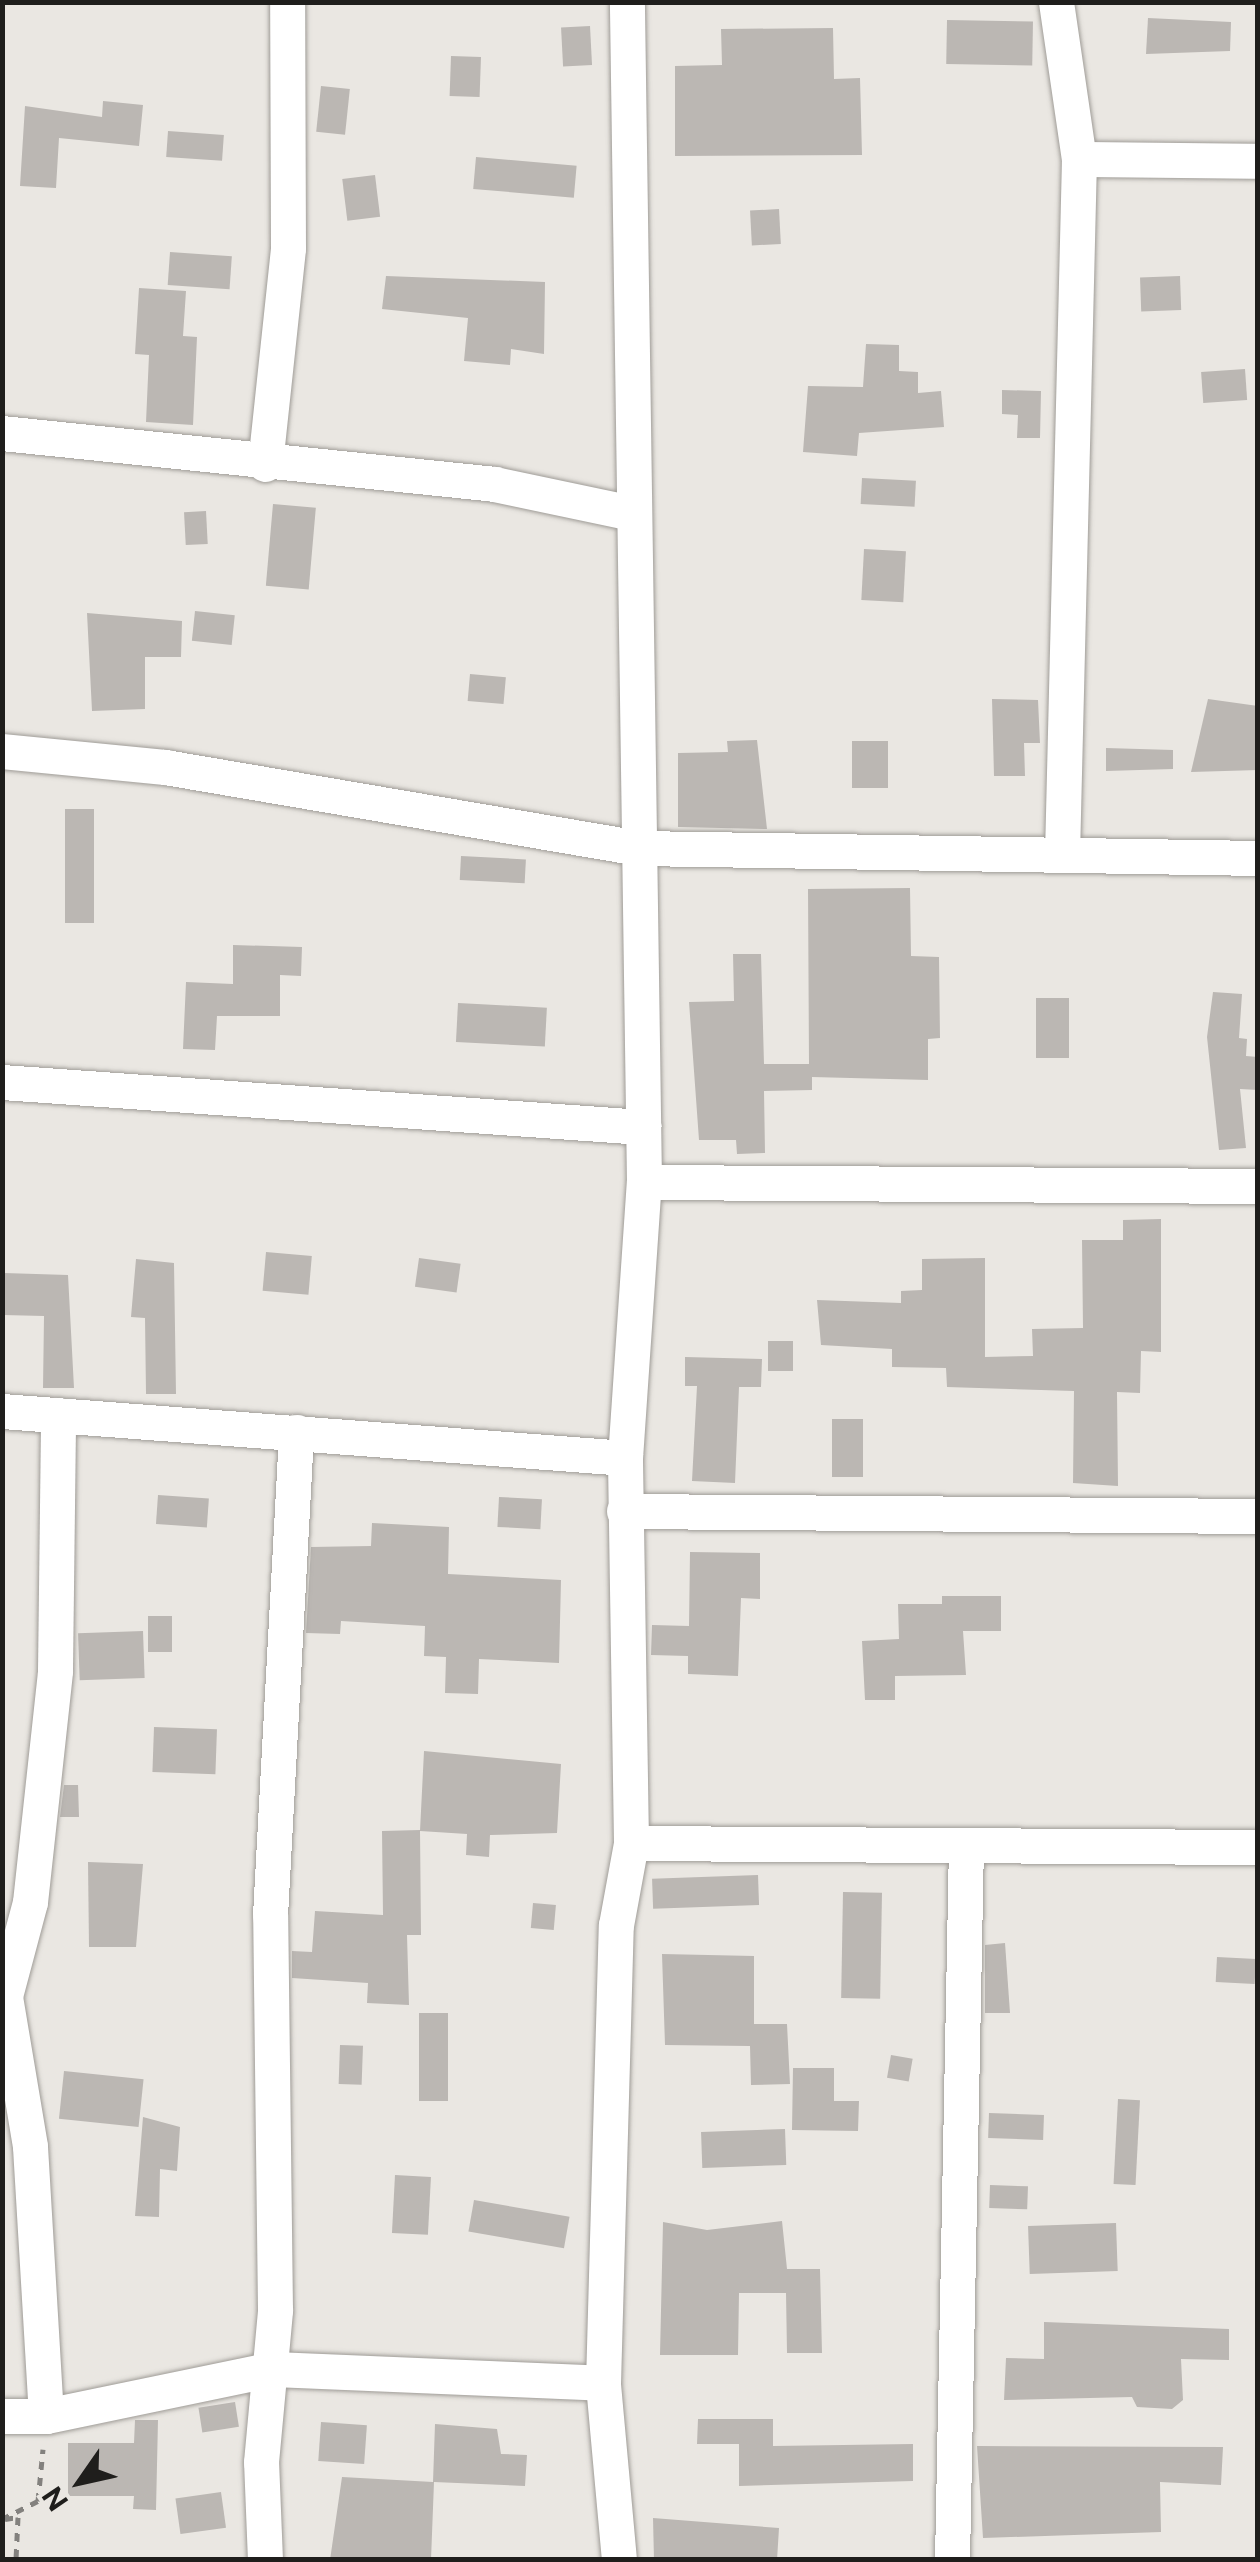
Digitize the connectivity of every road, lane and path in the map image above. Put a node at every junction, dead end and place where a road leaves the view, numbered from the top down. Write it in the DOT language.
graph roads {
  1 [pos="287,2"];
  2 [pos="626,2"];
  3 [pos="1056,2"];
  4 [pos="1079,159"];
  5 [pos="1258,161"];
  6 [pos="2,434"];
  7 [pos="265,464"];
  8 [pos="632,513"];
  9 [pos="2,751"];
  10 [pos="638,848"];
  11 [pos="1062,854"];
  12 [pos="1258,858"];
  13 [pos="2,1082"];
  14 [pos="643,1127"];
  15 [pos="644,1182"];
  16 [pos="1258,1186"];
  17 [pos="2,1411"];
  18 [pos="58,1414"];
  19 [pos="296,1432"];
  20 [pos="625,1458"];
  21 [pos="624,1511"];
  22 [pos="1258,1516"];
  23 [pos="630,1843"];
  24 [pos="966,1845"];
  25 [pos="1258,1847"];
  26 [pos="273,2369"];
  27 [pos="603,2382"];
  28 [pos="2,2416"];
  29 [pos="46,2416"];
  30 [pos="2,2520"];
  31 [pos="16,2560"];
  32 [pos="265,2560"];
  33 [pos="620,2560"];
  34 [pos="952,2560"];
  1 -- 7 [label="street"];
  2 -- 8 [label="street"];
  3 -- 4 [label="street"];
  4 -- 5 [label="street"];
  4 -- 11 [label="street"];
  6 -- 7 [label="street"];
  7 -- 8 [label="street"];
  8 -- 10 [label="street"];
  9 -- 10 [label="street"];
  10 -- 11 [label="street"];
  10 -- 14 [label="street"];
  11 -- 12 [label="street"];
  13 -- 14 [label="street"];
  14 -- 15 [label="street"];
  15 -- 16 [label="street"];
  15 -- 20 [label="street"];
  17 -- 18 [label="street"];
  18 -- 19 [label="street"];
  18 -- 29 [label="street"];
  19 -- 20 [label="street"];
  19 -- 26 [label="street"];
  20 -- 21 [label="street"];
  21 -- 22 [label="street"];
  21 -- 23 [label="street"];
  23 -- 24 [label="street"];
  23 -- 27 [label="street"];
  24 -- 25 [label="street"];
  24 -- 34 [label="street"];
  26 -- 27 [label="street"];
  26 -- 29 [label="street"];
  26 -- 32 [label="street"];
  27 -- 33 [label="street"];
  28 -- 29 [label="street"];
  29 -- 30 [label="path"];
  30 -- 31 [label="path"];
}
